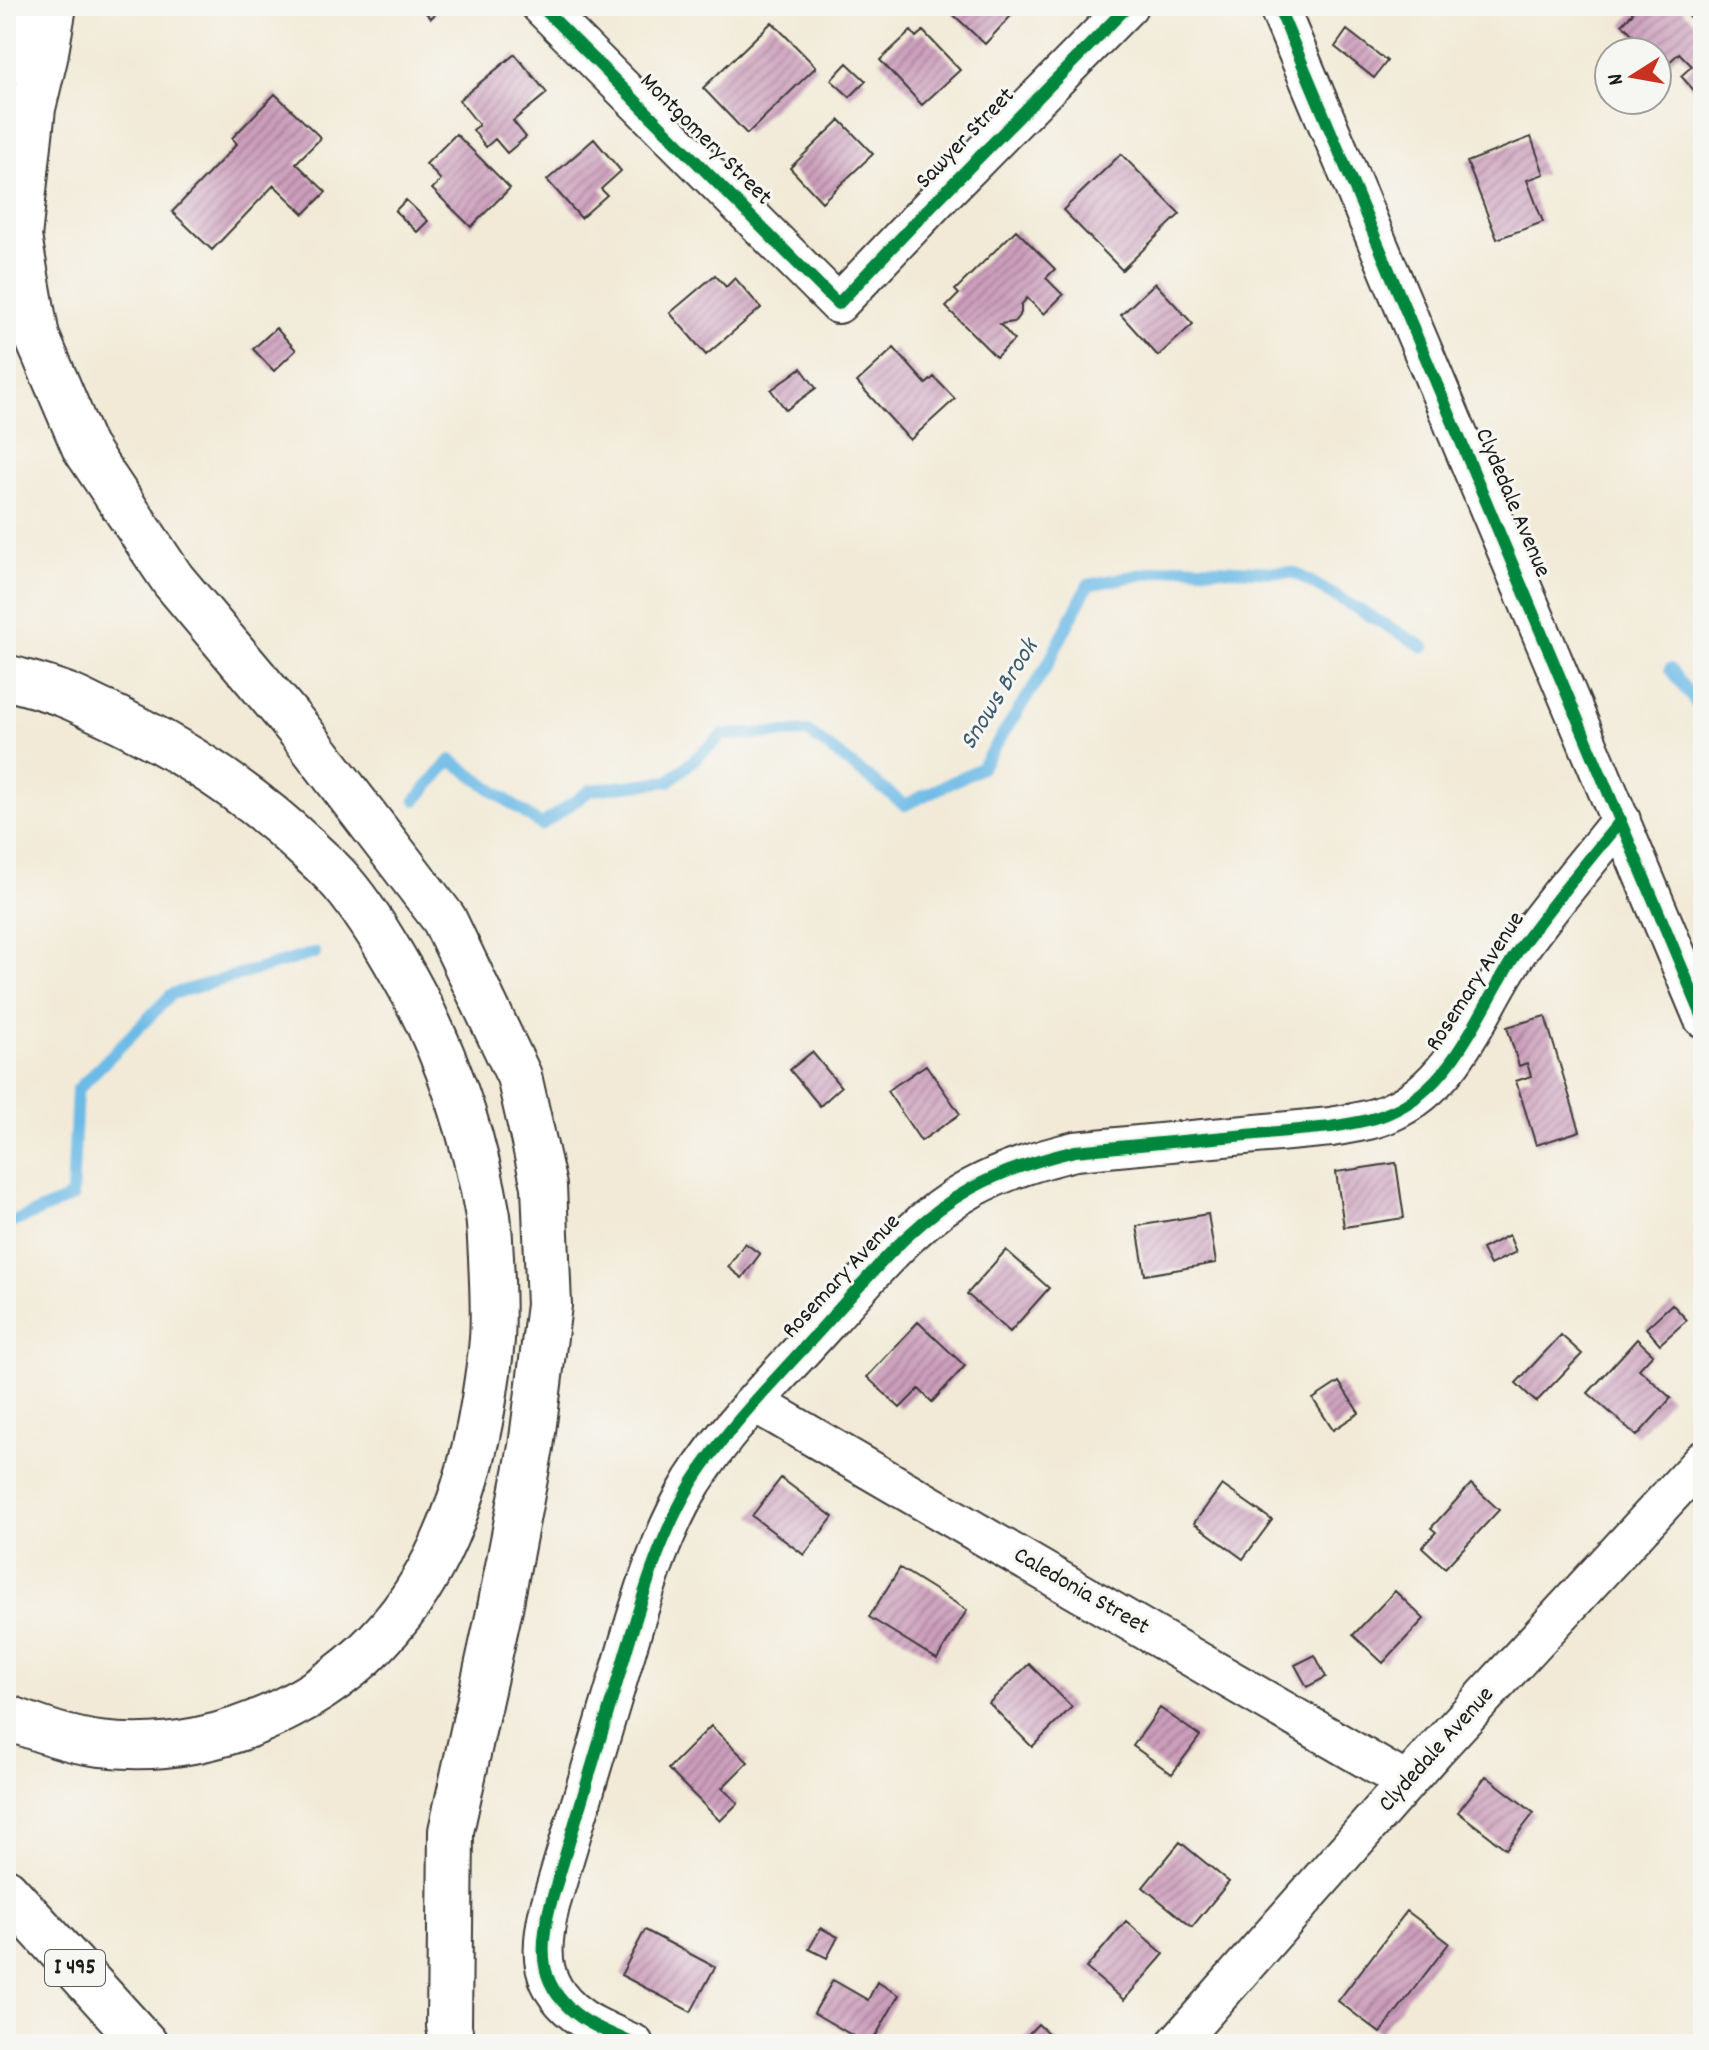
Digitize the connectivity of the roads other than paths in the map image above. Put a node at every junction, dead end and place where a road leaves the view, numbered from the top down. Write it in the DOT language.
graph roads {
  1 [pos="44,6"];
  2 [pos="54,6"];
  3 [pos="541,6"];
  4 [pos="1128,6"];
  5 [pos="1278,6"];
  6 [pos="6,63"];
  7 [pos="838,304"];
  8 [pos="6,677"];
  9 [pos="1621,820"];
  10 [pos="1703,1018"];
  11 [pos="755,1403"];
  12 [pos="1703,1460"];
  13 [pos="6,1717"];
  14 [pos="1406,1782"];
  15 [pos="6,1891"];
  16 [pos="145,2044"];
  17 [pos="452,2044"];
  18 [pos="634,2044"];
  19 [pos="1176,2044"];
  1 -- 6 [label="main road"];
  2 -- 17 [label="main road"];
  3 -- 7 [label="street, Montgomery Street"];
  4 -- 7 [label="street, Sawyer Street"];
  5 -- 9 [label="street, Clydedale Avenue"];
  8 -- 13 [label="main road"];
  9 -- 10 [label="street, Clydedale Avenue"];
  9 -- 11 [label="street, Rosemary Avenue"];
  11 -- 14 [label="street, Caledonia Street"];
  11 -- 18 [label="street, Rosemary Avenue"];
  12 -- 14 [label="street, Clydedale Avenue"];
  14 -- 19 [label="street, Clydedale Avenue"];
  15 -- 16 [label="main road, I 495"];
}
